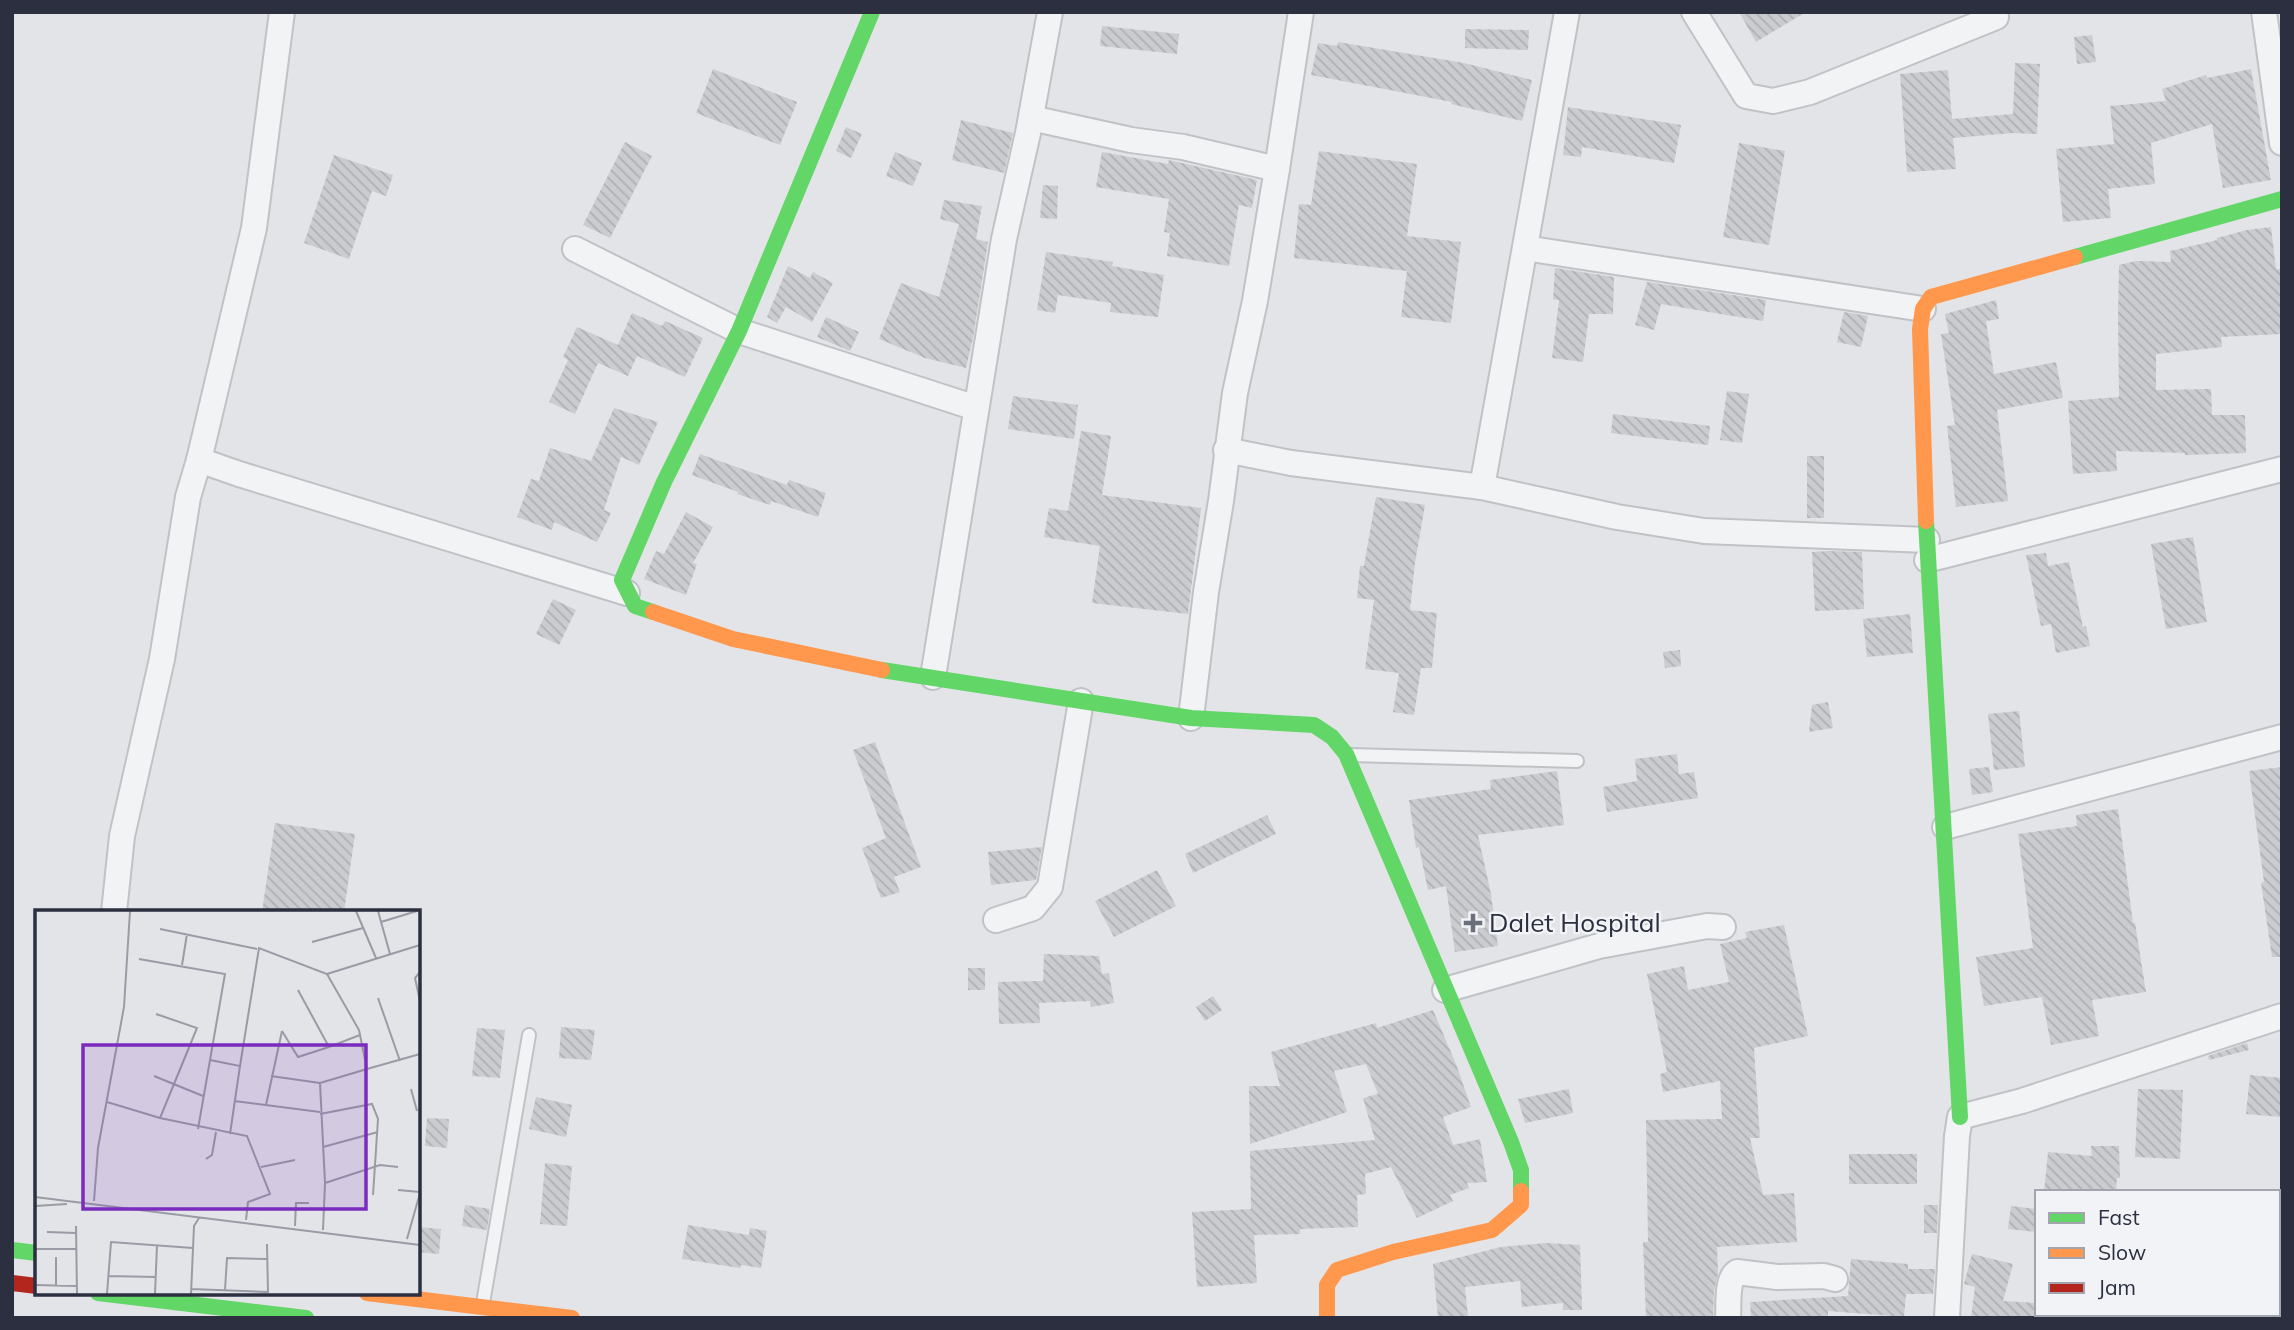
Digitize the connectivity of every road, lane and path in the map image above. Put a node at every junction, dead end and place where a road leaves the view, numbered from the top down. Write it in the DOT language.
graph roads {
  1 [pos="282,12"];
  2 [pos="872,12"];
  3 [pos="1049,12"];
  4 [pos="1301,12"];
  5 [pos="1567,12"];
  6 [pos="1695,12"];
  7 [pos="2264,12"];
  8 [pos="1999,14"];
  9 [pos="1031,118"];
  10 [pos="2282,143"];
  11 [pos="1277,169"];
  12 [pos="2282,199"];
  13 [pos="1525,248"];
  14 [pos="575,249"];
  15 [pos="1923,309"];
  16 [pos="739,331"];
  17 [pos="976,408"];
  18 [pos="1226,450"];
  19 [pos="199,460"];
  20 [pos="2282,469"];
  21 [pos="1482,487"];
  22 [pos="1927,550"];
  23 [pos="627,593"];
  24 [pos="933,677"];
  25 [pos="1081,701"];
  26 [pos="1191,718"];
  27 [pos="2282,737"];
  28 [pos="1346,754"];
  29 [pos="1577,761"];
  30 [pos="1945,827"];
  31 [pos="114,910"];
  32 [pos="996,920"];
  33 [pos="1723,927"];
  34 [pos="1445,990"];
  35 [pos="2282,1016"];
  36 [pos="529,1035"];
  37 [pos="1961,1117"];
  38 [pos="12,1250"];
  39 [pos="35,1253"];
  40 [pos="1835,1279"];
  41 [pos="12,1283"];
  42 [pos="35,1286"];
  43 [pos="115,1295"];
  44 [pos="383,1295"];
  45 [pos="482,1307"];
  46 [pos="306,1318"];
  47 [pos="572,1318"];
  48 [pos="1327,1318"];
  49 [pos="1728,1318"];
  50 [pos="1947,1318"];
  1 -- 19 [label="street"];
  2 -- 16 [label="main road"];
  3 -- 9 [label="street"];
  4 -- 11 [label="street"];
  5 -- 13 [label="street"];
  6 -- 8 [label="street"];
  7 -- 10 [label="street"];
  9 -- 11 [label="street"];
  9 -- 17 [label="street"];
  11 -- 18 [label="street"];
  12 -- 15 [label="main road"];
  13 -- 15 [label="street"];
  13 -- 21 [label="street"];
  14 -- 16 [label="street"];
  15 -- 22 [label="main road"];
  16 -- 17 [label="street"];
  16 -- 23 [label="main road"];
  17 -- 24 [label="street"];
  18 -- 21 [label="street"];
  18 -- 26 [label="street"];
  19 -- 23 [label="street"];
  19 -- 31 [label="street"];
  20 -- 22 [label="street"];
  21 -- 22 [label="street"];
  22 -- 30 [label="main road"];
  23 -- 24 [label="main road"];
  24 -- 25 [label="main road"];
  25 -- 26 [label="main road"];
  25 -- 32 [label="street"];
  26 -- 28 [label="main road"];
  27 -- 30 [label="street"];
  28 -- 29 [label="lane"];
  28 -- 34 [label="main road"];
  30 -- 37 [label="main road"];
  33 -- 34 [label="street"];
  34 -- 48 [label="main road"];
  35 -- 37 [label="street"];
  36 -- 45 [label="lane"];
  37 -- 50 [label="street"];
  38 -- 39 [label="main road"];
  40 -- 49 [label="street"];
  41 -- 42 [label="main road"];
  43 -- 46 [label="main road"];
  44 -- 45 [label="main road"];
  45 -- 47 [label="main road"];
}
